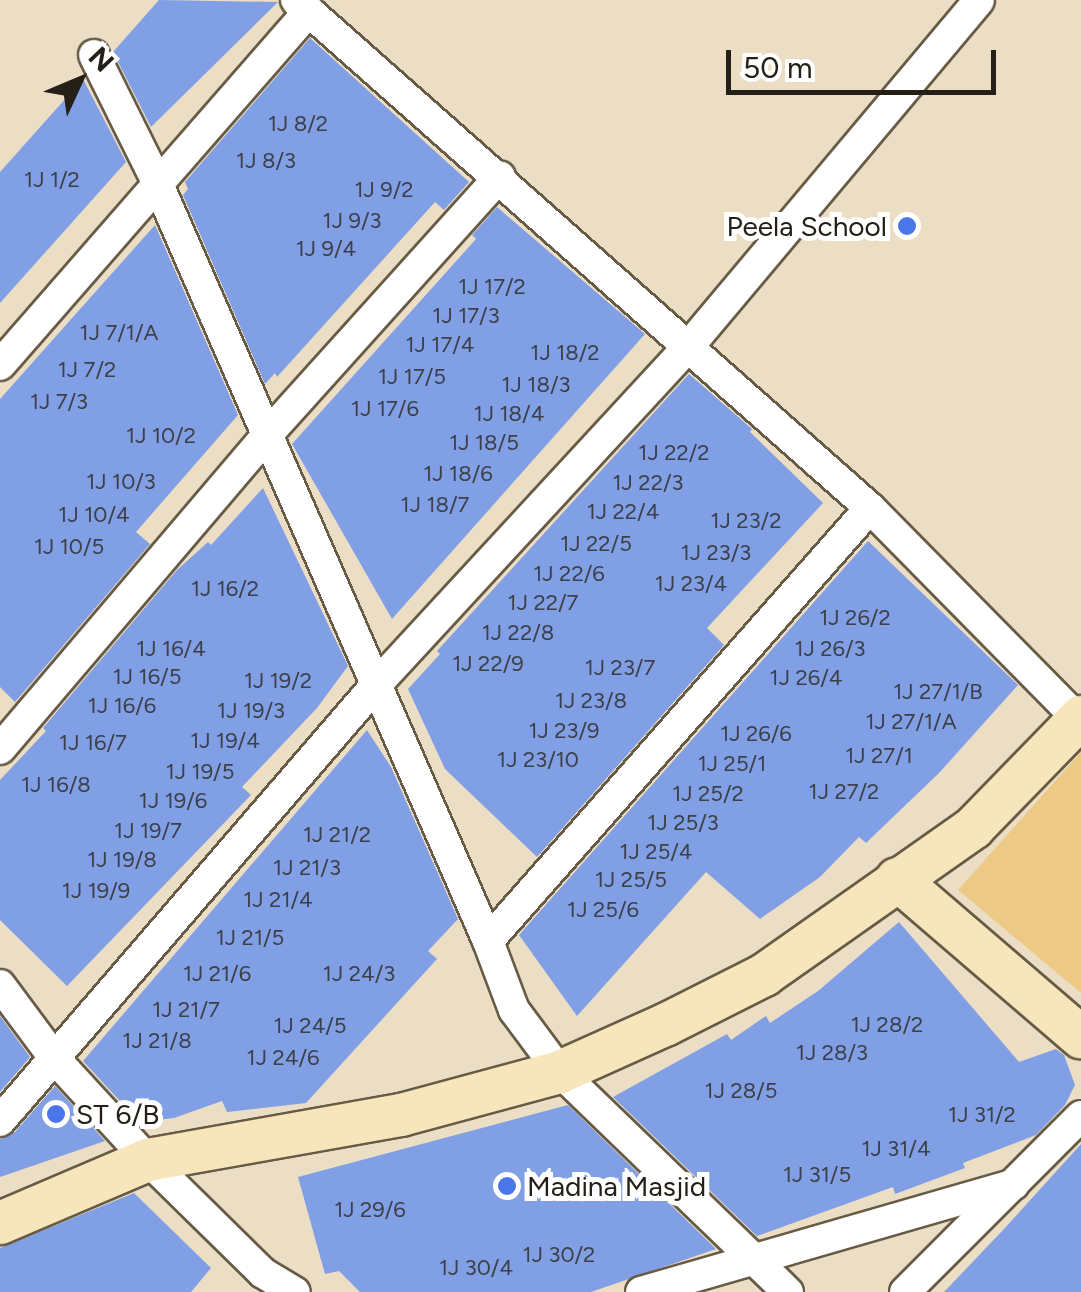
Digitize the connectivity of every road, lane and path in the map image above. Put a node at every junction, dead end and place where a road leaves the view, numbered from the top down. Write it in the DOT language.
graph roads {
  1 [pos="980,0"];
  2 [pos="303,6"];
  3 [pos="94,55"];
  4 [pos="500,176"];
  5 [pos="156,182"];
  6 [pos="690,346"];
  7 [pos="0,365"];
  8 [pos="267,436"];
  9 [pos="870,508"];
  10 [pos="376,685"];
  11 [pos="1080,718"];
  12 [pos="0,749"];
  13 [pos="897,879"];
  14 [pos="488,941"];
  15 [pos="0,985"];
  16 [pos="1081,1037"];
  17 [pos="55,1059"];
  18 [pos="560,1072"];
  19 [pos="1081,1116"];
  20 [pos="0,1121"];
  21 [pos="148,1160"];
  22 [pos="1014,1184"];
  23 [pos="0,1223"];
  24 [pos="750,1258"];
  25 [pos="254,1282"];
  26 [pos="295,1292"];
  27 [pos="640,1292"];
  28 [pos="788,1292"];
  29 [pos="906,1292"];
  1 -- 6 [label="street"];
  2 -- 4 [label="street"];
  2 -- 5 [label="street"];
  3 -- 5 [label="street"];
  4 -- 6 [label="street"];
  4 -- 8 [label="street"];
  5 -- 7 [label="street"];
  5 -- 8 [label="street"];
  6 -- 9 [label="street"];
  6 -- 10 [label="street"];
  8 -- 10 [label="street"];
  8 -- 12 [label="street"];
  9 -- 11 [label="street"];
  9 -- 14 [label="street"];
  10 -- 14 [label="street"];
  10 -- 17 [label="street"];
  11 -- 13 [label="street"];
  13 -- 16 [label="street"];
  13 -- 18 [label="street"];
  14 -- 18 [label="street"];
  15 -- 17 [label="street"];
  17 -- 20 [label="street"];
  17 -- 21 [label="street"];
  18 -- 21 [label="street"];
  18 -- 24 [label="street"];
  19 -- 22 [label="street"];
  21 -- 23 [label="street"];
  21 -- 25 [label="street"];
  22 -- 24 [label="street"];
  22 -- 29 [label="street"];
  24 -- 27 [label="street"];
  24 -- 28 [label="street"];
  25 -- 26 [label="street"];
}
